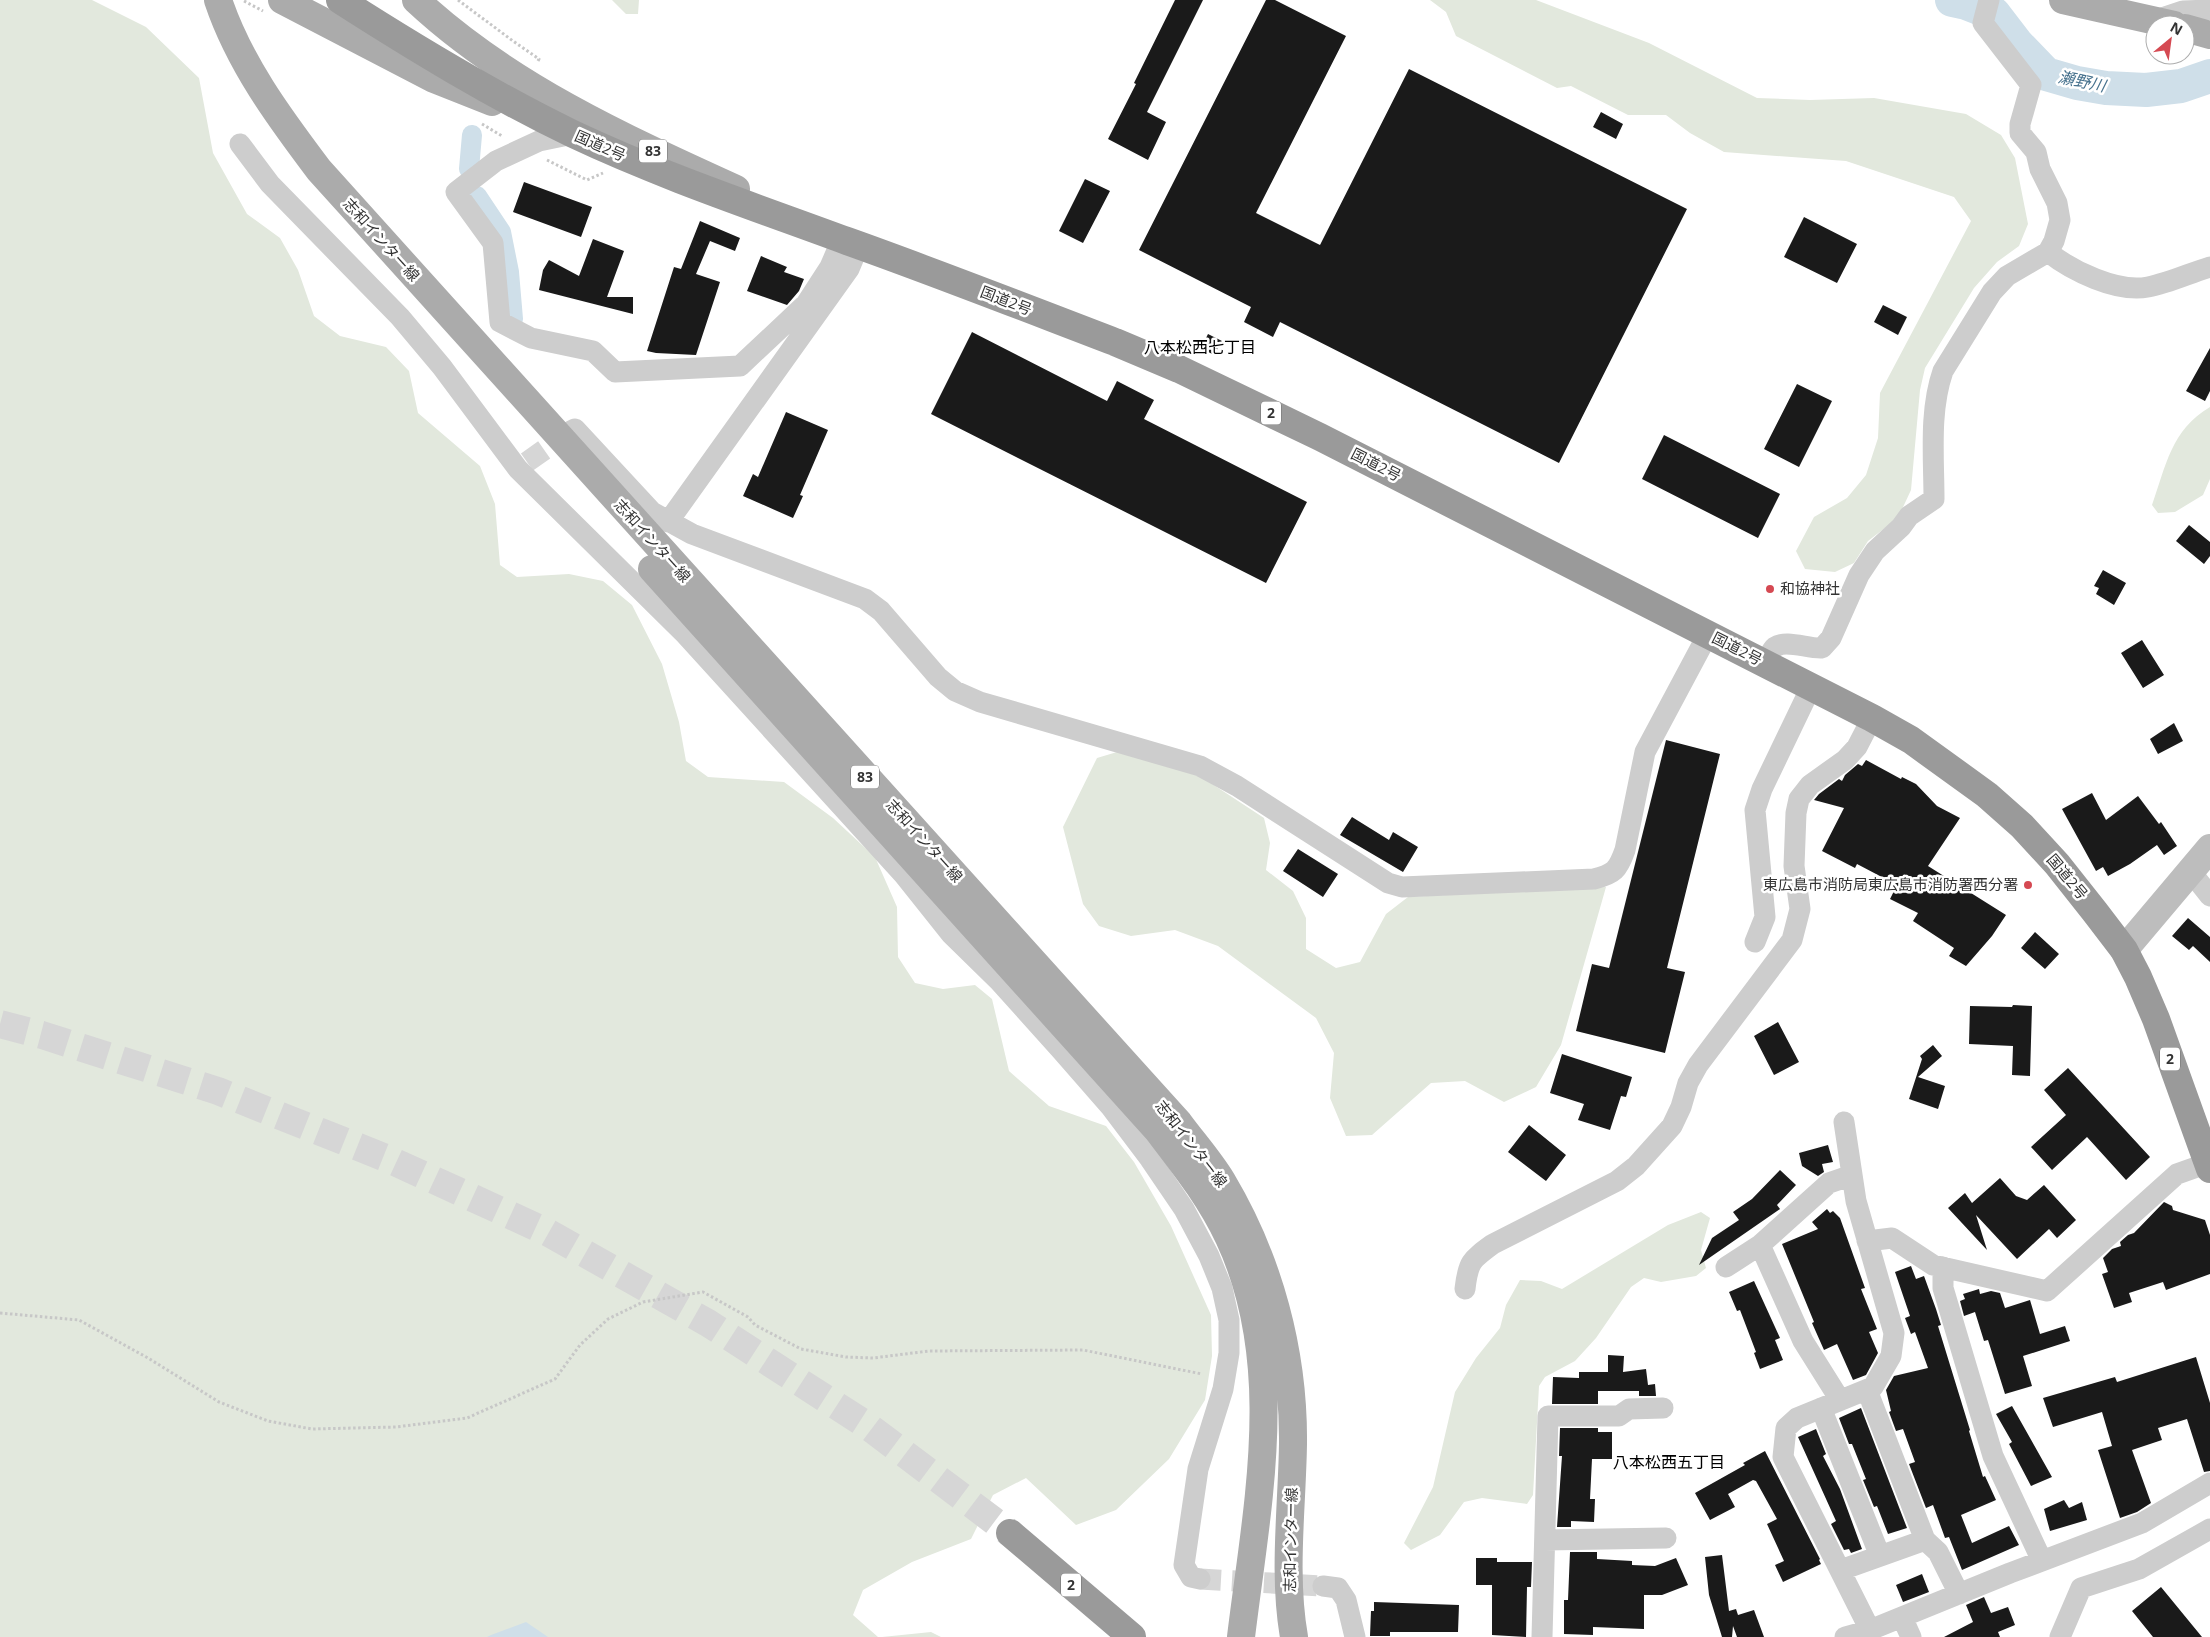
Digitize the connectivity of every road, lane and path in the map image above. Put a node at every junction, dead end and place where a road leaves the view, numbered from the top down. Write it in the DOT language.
graph roads {
  1 [pos="282,0"];
  2 [pos="340,0"];
  3 [pos="416,0"];
  4 [pos="458,0"];
  5 [pos="1988,0"];
  6 [pos="2063,0"];
  7 [pos="209,5"];
  8 [pos="2210,10"];
  9 [pos="2177,15"];
  10 [pos="2145,18"];
  11 [pos="2195,31"];
  12 [pos="2210,35"];
  13 [pos="530,84"];
  14 [pos="573,134"];
  15 [pos="240,144"];
  16 [pos="851,242"];
  17 [pos="2048,252"];
  18 [pos="910,264"];
  19 [pos="2210,267"];
  20 [pos="572,431"];
  21 [pos="668,522"];
  22 [pos="1708,634"];
  23 [pos="1765,664"];
  24 [pos="1811,687"];
  25 [pos="1872,718"];
  26 [pos="2210,848"];
  27 [pos="2191,872"];
  28 [pos="2210,896"];
  29 [pos="1755,942"];
  30 [pos="2124,950"];
  31 [pos="1844,1122"];
  32 [pos="2209,1166"];
  33 [pos="1852,1175"];
  34 [pos="1867,1241"];
  35 [pos="1760,1245"];
  36 [pos="1726,1267"];
  37 [pos="1943,1267"];
  38 [pos="1465,1289"];
  39 [pos="0,1313"];
  40 [pos="1202,1374"];
  41 [pos="1867,1390"];
  42 [pos="1840,1400"];
  43 [pos="1663,1408"];
  44 [pos="1821,1408"];
  45 [pos="2210,1482"];
  46 [pos="2210,1530"];
  47 [pos="1010,1533"];
  48 [pos="1666,1538"];
  49 [pos="1545,1540"];
  50 [pos="1925,1540"];
  51 [pos="1880,1556"];
  52 [pos="2042,1561"];
  53 [pos="1841,1570"];
  54 [pos="1200,1579"];
  55 [pos="1323,1586"];
  56 [pos="1959,1594"];
  57 [pos="1902,1617"];
  58 [pos="1870,1630"];
  59 [pos="1132,1637"];
  60 [pos="1241,1637"];
  61 [pos="1294,1637"];
  62 [pos="1355,1637"];
  63 [pos="1542,1637"];
  64 [pos="1845,1637"];
  65 [pos="1911,1637"];
  66 [pos="2060,1637"];
  1 -- 14 [label="main road"];
  2 -- 14 [label="highway, 国道2号 / 2"];
  3 -- 13 [label="main road, 83"];
  4 -- 13 [label="path"];
  5 -- 17 [label="street"];
  6 -- 10 [label="main road"];
  7 -- 60 [label="main road, 志和インター線 / 83"];
  7 -- 61 [label="main road, 志和インター線 / 83"];
  8 -- 9 [label="street"];
  11 -- 12 [label="main road"];
  13 -- 18 [label="main road, 83"];
  14 -- 16 [label="highway, 国道2号 / 2"];
  14 -- 16 [label="street"];
  15 -- 54 [label="street"];
  16 -- 18 [label="highway, 国道2号 / 2"];
  16 -- 21 [label="street"];
  17 -- 19 [label="street"];
  17 -- 23 [label="street"];
  18 -- 22 [label="highway, 国道2号 / 2"];
  20 -- 21 [label="street"];
  21 -- 22 [label="street"];
  22 -- 23 [label="highway, 国道2号 / 2"];
  23 -- 24 [label="highway, 国道2号 / 2"];
  24 -- 25 [label="highway, 国道2号 / 2"];
  24 -- 29 [label="street"];
  25 -- 30 [label="highway, 国道2号 / 2"];
  25 -- 38 [label="street"];
  26 -- 27 [label="street"];
  27 -- 28 [label="street"];
  27 -- 30 [label="street"];
  30 -- 32 [label="highway, 国道2号 / 2"];
  31 -- 33 [label="street"];
  32 -- 37 [label="street"];
  33 -- 34 [label="street"];
  33 -- 35 [label="street"];
  34 -- 37 [label="street"];
  34 -- 41 [label="street"];
  35 -- 36 [label="street"];
  35 -- 42 [label="street"];
  37 -- 52 [label="street"];
  39 -- 40 [label="path"];
  41 -- 42 [label="street"];
  41 -- 50 [label="street"];
  42 -- 44 [label="street"];
  43 -- 49 [label="street"];
  44 -- 51 [label="street"];
  44 -- 53 [label="street"];
  45 -- 52 [label="street"];
  46 -- 66 [label="street"];
  47 -- 59 [label="highway, 2"];
  48 -- 49 [label="street"];
  49 -- 63 [label="street"];
  50 -- 51 [label="street"];
  50 -- 56 [label="street"];
  51 -- 53 [label="street"];
  52 -- 56 [label="street"];
  53 -- 58 [label="street"];
  55 -- 62 [label="street"];
  56 -- 57 [label="street"];
  57 -- 58 [label="street"];
  57 -- 65 [label="street"];
  58 -- 64 [label="street"];
}
